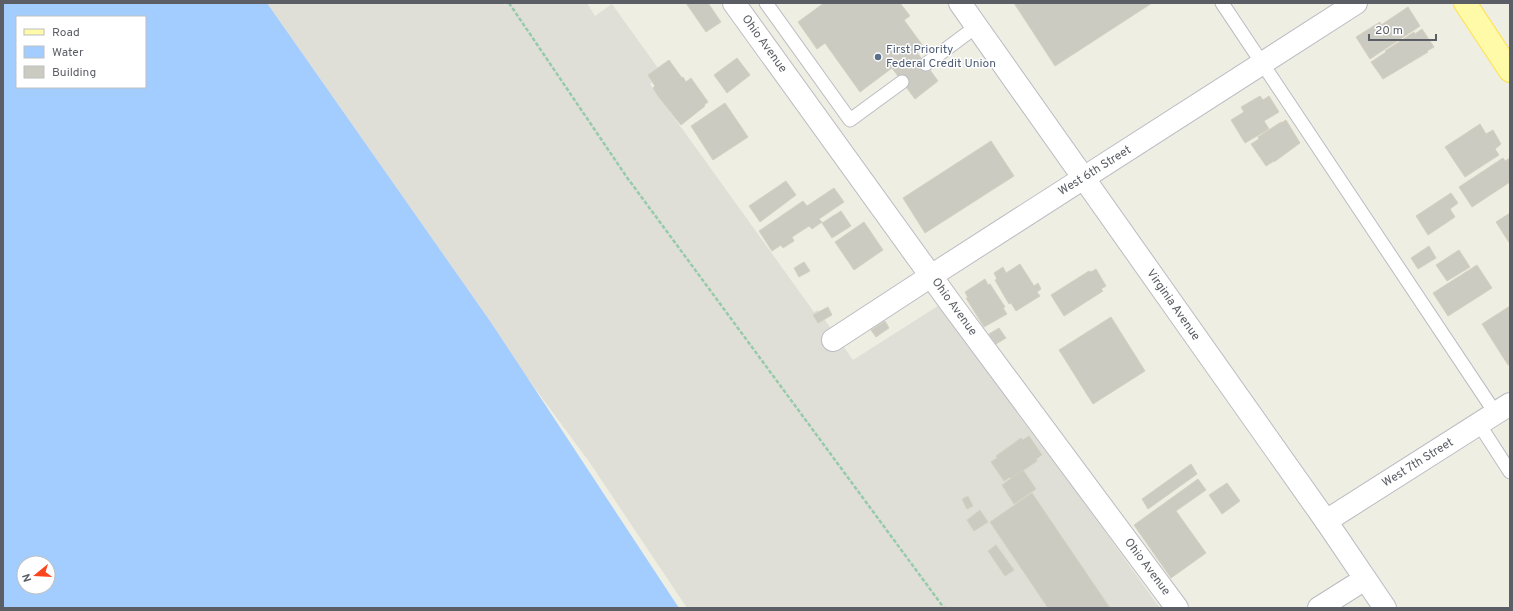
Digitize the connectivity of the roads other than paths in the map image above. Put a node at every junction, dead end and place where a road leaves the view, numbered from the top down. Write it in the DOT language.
graph roads {
  1 [pos="734,3"];
  2 [pos="766,3"];
  3 [pos="960,3"];
  4 [pos="1222,3"];
  5 [pos="1356,3"];
  6 [pos="1465,3"];
  7 [pos="976,26"];
  8 [pos="926,64"];
  9 [pos="1263,64"];
  10 [pos="1510,72"];
  11 [pos="902,82"];
  12 [pos="1083,178"];
  13 [pos="931,276"];
  14 [pos="833,340"];
  15 [pos="1495,414"];
  16 [pos="1510,472"];
  17 [pos="1326,521"];
  18 [pos="1365,579"];
  19 [pos="1177,608"];
  20 [pos="1320,608"];
  21 [pos="1384,608"];
  1 -- 13 [label="street, Ohio Avenue"];
  2 -- 11 [label="lane"];
  3 -- 7 [label="street, Virginia Avenue"];
  4 -- 9 [label="lane"];
  5 -- 9 [label="street, West 6th Street"];
  6 -- 10 [label="main road"];
  7 -- 8 [label="lane"];
  7 -- 12 [label="street, Virginia Avenue"];
  9 -- 12 [label="street, West 6th Street"];
  9 -- 15 [label="lane"];
  12 -- 13 [label="street, West 6th Street"];
  12 -- 17 [label="street, Virginia Avenue"];
  13 -- 14 [label="street, West 6th Street"];
  13 -- 19 [label="street, Ohio Avenue"];
  15 -- 16 [label="lane"];
  15 -- 17 [label="street, West 7th Street"];
  17 -- 18 [label="street, Virginia Avenue"];
  18 -- 20 [label="street"];
  18 -- 21 [label="street, Virginia Avenue"];
}
